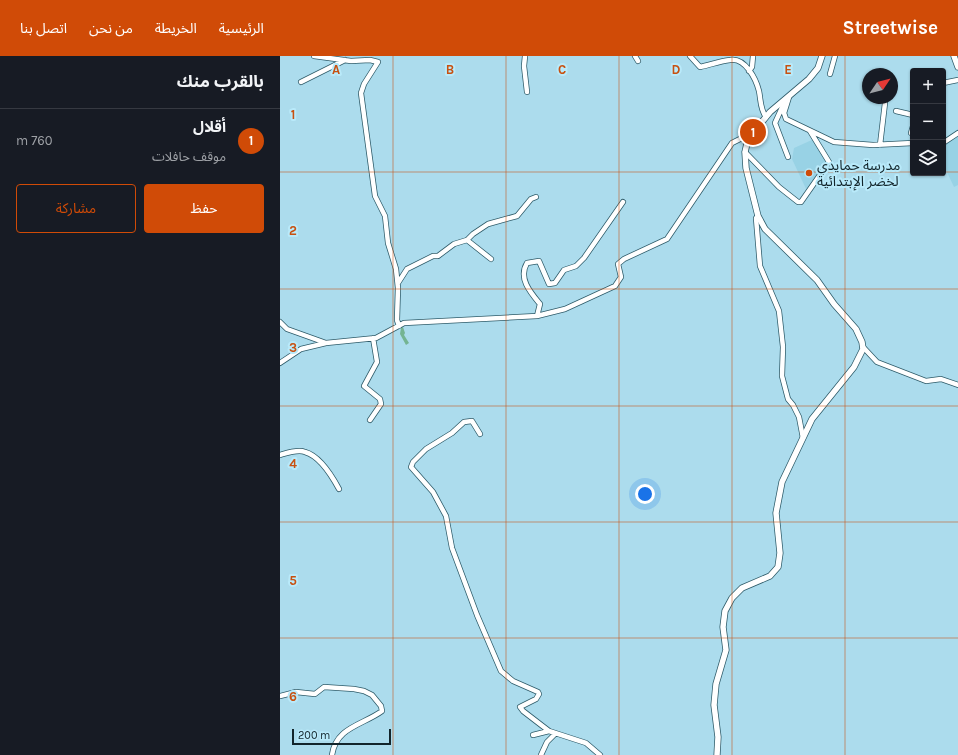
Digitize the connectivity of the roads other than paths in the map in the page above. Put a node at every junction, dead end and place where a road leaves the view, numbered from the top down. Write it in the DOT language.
graph roads {
  1 [pos="314,56"];
  2 [pos="525,56"];
  3 [pos="635,56"];
  4 [pos="690,56"];
  5 [pos="753,56"];
  6 [pos="822,56"];
  7 [pos="835,56"];
  8 [pos="954,56"];
  9 [pos="345,60"];
  10 [pos="638,61"];
  11 [pos="958,67"];
  12 [pos="749,71"];
  13 [pos="830,74"];
  14 [pos="958,80"];
  15 [pos="300,82"];
  16 [pos="946,82"];
  17 [pos="527,92"];
  18 [pos="787,99"];
  19 [pos="885,104"];
  20 [pos="896,111"];
  21 [pos="910,114"];
  22 [pos="766,117"];
  23 [pos="810,131"];
  24 [pos="753,132"];
  25 [pos="958,133"];
  26 [pos="946,141"];
  27 [pos="910,143"];
  28 [pos="880,145"];
  29 [pos="745,152"];
  30 [pos="788,157"];
  31 [pos="536,197"];
  32 [pos="623,202"];
  33 [pos="758,216"];
  34 [pos="467,240"];
  35 [pos="491,260"];
  36 [pos="397,284"];
  37 [pos="537,316"];
  38 [pos="280,322"];
  39 [pos="399,326"];
  40 [pos="373,338"];
  41 [pos="326,343"];
  42 [pos="863,347"];
  43 [pos="280,363"];
  44 [pos="958,385"];
  45 [pos="370,420"];
  46 [pos="480,434"];
  47 [pos="803,438"];
  48 [pos="280,455"];
  49 [pos="339,489"];
  50 [pos="280,696"];
  51 [pos="549,731"];
  52 [pos="555,734"];
  53 [pos="533,735"];
  54 [pos="332,755"];
  55 [pos="541,755"];
  56 [pos="600,755"];
  57 [pos="718,755"];
  1 -- 9 [label="street"];
  2 -- 17 [label="street"];
  3 -- 10 [label="street"];
  4 -- 12 [label="street"];
  5 -- 12 [label="street"];
  6 -- 18 [label="main road"];
  7 -- 13 [label="street"];
  8 -- 11 [label="main road"];
  9 -- 15 [label="street"];
  9 -- 36 [label="street"];
  12 -- 22 [label="street"];
  14 -- 16 [label="street"];
  18 -- 22 [label="main road"];
  18 -- 23 [label="street"];
  18 -- 30 [label="street"];
  19 -- 28 [label="street"];
  20 -- 21 [label="street"];
  22 -- 24 [label="main road"];
  23 -- 28 [label="street"];
  23 -- 29 [label="street"];
  24 -- 29 [label="main road"];
  24 -- 37 [label="street"];
  25 -- 26 [label="street"];
  27 -- 28 [label="street"];
  29 -- 33 [label="main road"];
  31 -- 34 [label="street"];
  32 -- 37 [label="street"];
  33 -- 42 [label="main road"];
  33 -- 47 [label="street"];
  34 -- 35 [label="street"];
  34 -- 36 [label="street"];
  36 -- 39 [label="street"];
  37 -- 39 [label="street"];
  38 -- 41 [label="street"];
  39 -- 40 [label="street"];
  40 -- 41 [label="street"];
  40 -- 45 [label="street"];
  41 -- 43 [label="street"];
  42 -- 44 [label="street"];
  42 -- 47 [label="main road"];
  46 -- 51 [label="street"];
  47 -- 57 [label="main road"];
  48 -- 49 [label="street"];
  50 -- 54 [label="street"];
  51 -- 52 [label="street"];
  51 -- 53 [label="street"];
  52 -- 55 [label="street"];
  52 -- 56 [label="street"];
}
